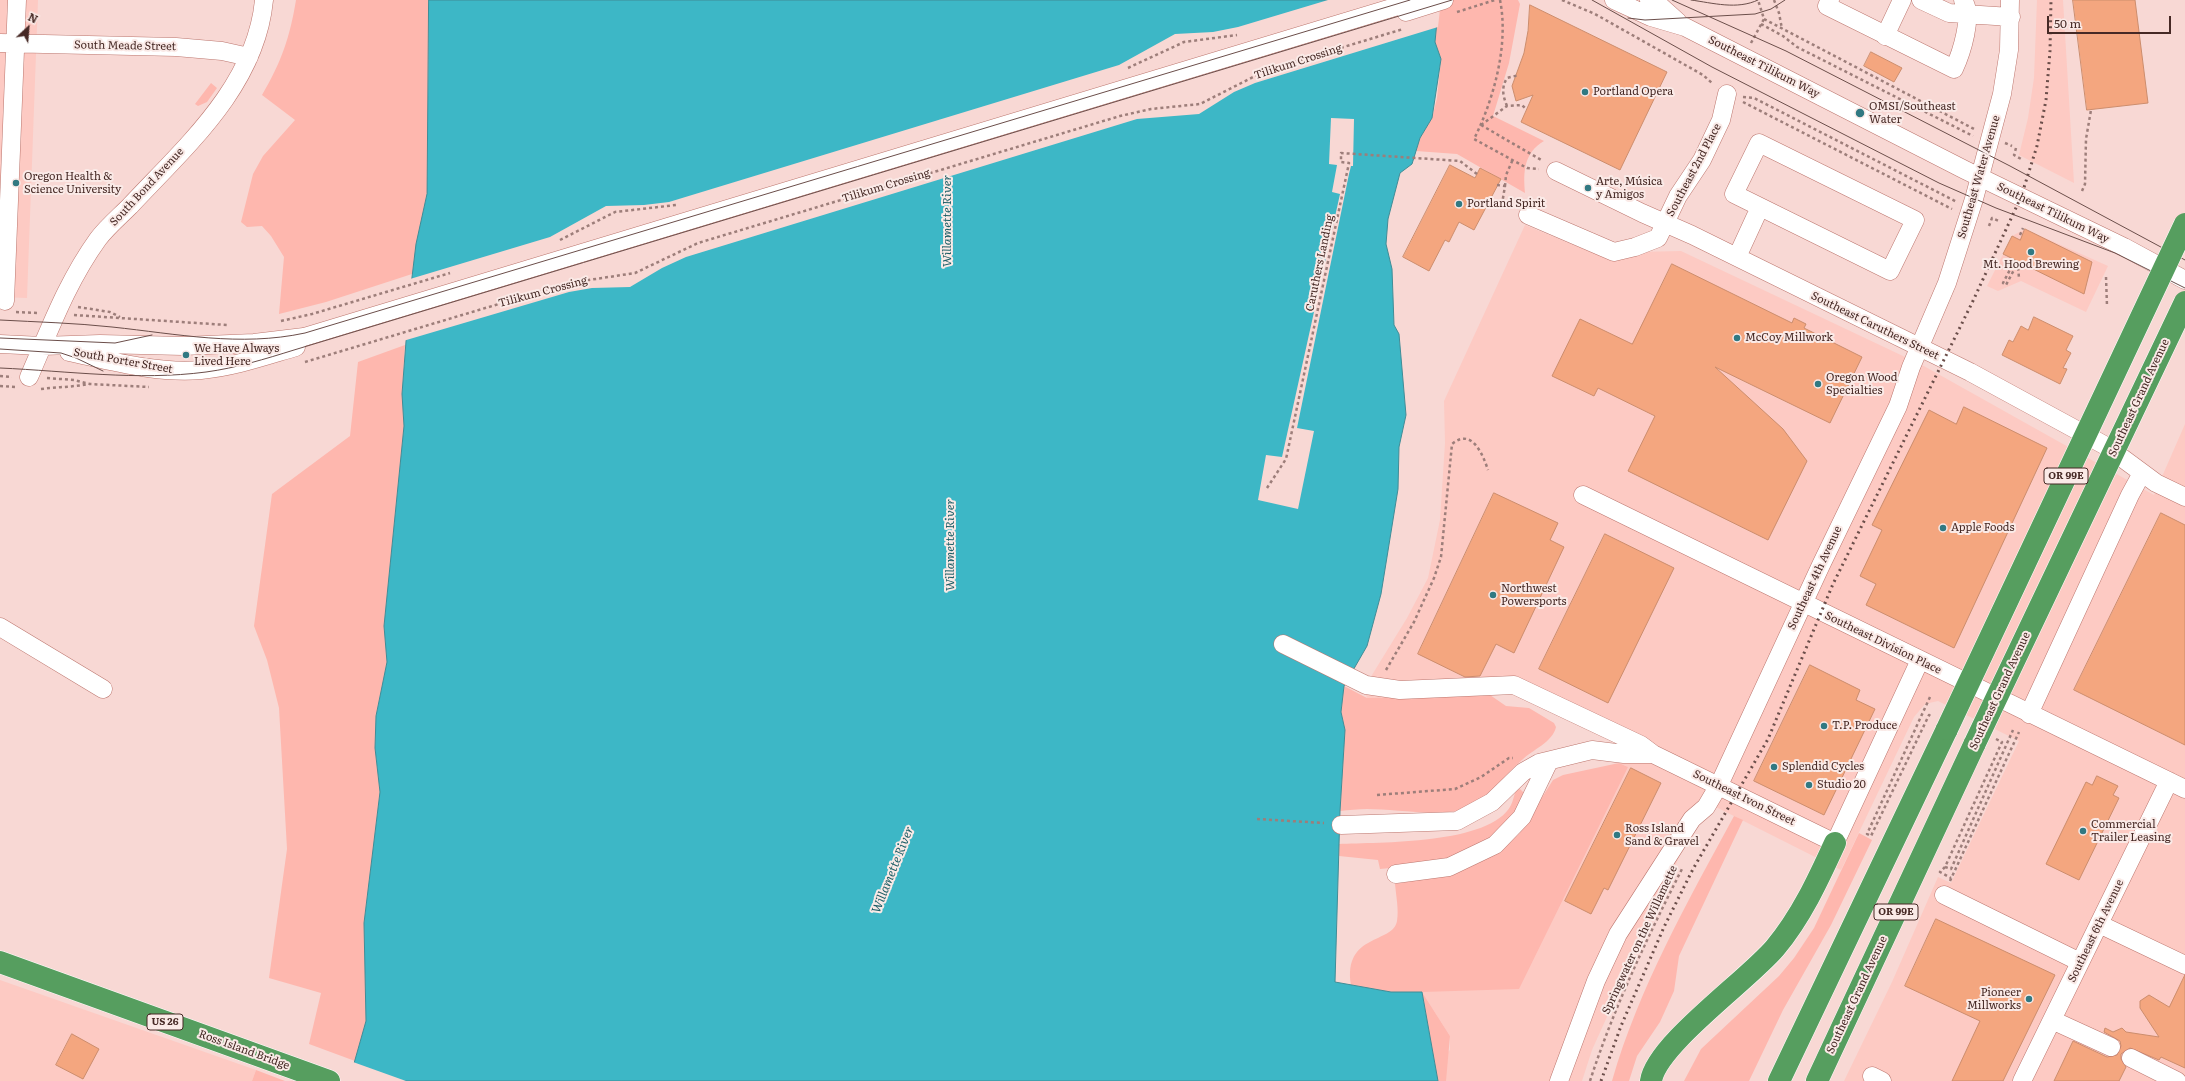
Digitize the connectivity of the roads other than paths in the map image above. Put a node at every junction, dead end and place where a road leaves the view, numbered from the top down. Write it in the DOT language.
graph roads {
  1 [pos="17,0"];
  2 [pos="264,0"];
  3 [pos="1418,0"];
  4 [pos="1614,0"];
  5 [pos="1649,0"];
  6 [pos="1830,0"];
  7 [pos="1902,0"];
  8 [pos="1921,0"];
  9 [pos="1447,7"];
  10 [pos="1966,8"];
  11 [pos="2010,9"];
  12 [pos="1685,27"];
  13 [pos="1885,36"];
  14 [pos="8,44"];
  15 [pos="249,58"];
  16 [pos="1727,94"];
  17 [pos="1556,171"];
  18 [pos="1980,177"];
  19 [pos="1756,205"];
  20 [pos="1528,215"];
  21 [pos="1665,223"];
  22 [pos="2185,224"];
  23 [pos="1732,255"];
  24 [pos="2185,280"];
  25 [pos="2185,302"];
  26 [pos="9,307"];
  27 [pos="0,344"];
  28 [pos="42,346"];
  29 [pos="273,348"];
  30 [pos="1920,348"];
  31 [pos="35,377"];
  32 [pos="2142,473"];
  33 [pos="1583,495"];
  34 [pos="2185,497"];
  35 [pos="1804,604"];
  36 [pos="0,627"];
  37 [pos="1283,644"];
  38 [pos="1920,660"];
  39 [pos="102,689"];
  40 [pos="2029,714"];
  41 [pos="1653,754"];
  42 [pos="1544,762"];
  43 [pos="2169,781"];
  44 [pos="1719,785"];
  45 [pos="2185,789"];
  46 [pos="1341,824"];
  47 [pos="1835,842"];
  48 [pos="1396,874"];
  49 [pos="1944,895"];
  50 [pos="2099,924"];
  51 [pos="0,962"];
  52 [pos="2080,962"];
  53 [pos="2185,965"];
  54 [pos="2052,1020"];
  55 [pos="2111,1047"];
  56 [pos="1791,1056"];
  57 [pos="2131,1058"];
  58 [pos="330,1081"];
  59 [pos="1559,1081"];
  60 [pos="1651,1081"];
  61 [pos="1774,1081"];
  62 [pos="1779,1081"];
  63 [pos="1817,1081"];
  64 [pos="2022,1081"];
  65 [pos="2177,1081"];
  1 -- 14 [label="street"];
  2 -- 15 [label="street, South Bond Avenue"];
  3 -- 29 [label="street"];
  4 -- 12 [label="street, Southeast Tilikum Way"];
  5 -- 12 [label="street, Southeast Tilikum Way"];
  6 -- 13 [label="street"];
  7 -- 13 [label="street"];
  8 -- 10 [label="street"];
  9 -- 29 [label="street, Tilikum Crossing"];
  10 -- 11 [label="street"];
  10 -- 13 [label="street"];
  11 -- 18 [label="street, Southeast Water Avenue"];
  12 -- 18 [label="street, Southeast Tilikum Way"];
  14 -- 15 [label="street, South Meade Street"];
  14 -- 26 [label="street"];
  15 -- 28 [label="street, South Bond Avenue"];
  16 -- 21 [label="street, Southeast 2nd Place"];
  17 -- 21 [label="street, Southeast Caruthers Street"];
  18 -- 24 [label="street, Southeast Tilikum Way"];
  18 -- 30 [label="street, Southeast Water Avenue"];
  19 -- 19 [label="street"];
  19 -- 23 [label="street"];
  20 -- 21 [label="street, Southeast 2nd Place"];
  21 -- 23 [label="street, Southeast Caruthers Street"];
  22 -- 56 [label="highway, OR 99E, bridge"];
  23 -- 30 [label="street, Southeast Caruthers Street"];
  25 -- 63 [label="highway, Southeast Grand Avenue / OR 99E, bridge"];
  27 -- 28 [label="street, South Porter Street"];
  28 -- 29 [label="street, South Porter Street"];
  28 -- 29 [label="street, South Porter Street"];
  28 -- 31 [label="street, South Bond Avenue"];
  30 -- 32 [label="street, Southeast Caruthers Street"];
  30 -- 35 [label="street, Southeast 4th Avenue"];
  32 -- 34 [label="street, Southeast Caruthers Street"];
  32 -- 40 [label="street"];
  33 -- 35 [label="street, Southeast Division Place"];
  35 -- 38 [label="street, Southeast Division Place"];
  35 -- 44 [label="street, Southeast 4th Avenue"];
  36 -- 39 [label="street"];
  37 -- 41 [label="street, Southeast Ivon Street"];
  38 -- 40 [label="street, Southeast Division Place"];
  38 -- 47 [label="street"];
  40 -- 43 [label="street, Southeast Division Place"];
  41 -- 42 [label="street"];
  41 -- 44 [label="street, Southeast Ivon Street"];
  42 -- 46 [label="street"];
  42 -- 48 [label="street"];
  43 -- 45 [label="street, Southeast Division Place"];
  43 -- 50 [label="street, Southeast 6th Avenue"];
  44 -- 47 [label="street, Southeast Ivon Street"];
  44 -- 59 [label="street, Southeast 4th Avenue"];
  47 -- 60 [label="highway"];
  49 -- 52 [label="street"];
  50 -- 52 [label="street, Southeast 6th Avenue"];
  50 -- 53 [label="street"];
  51 -- 58 [label="highway, Ross Island Bridge / US 26"];
  52 -- 54 [label="street, Southeast 6th Avenue"];
  54 -- 55 [label="street"];
  54 -- 64 [label="street, Southeast 6th Avenue"];
  56 -- 61 [label="highway"];
  56 -- 62 [label="highway, OR 99E"];
  57 -- 65 [label="street"];
}
